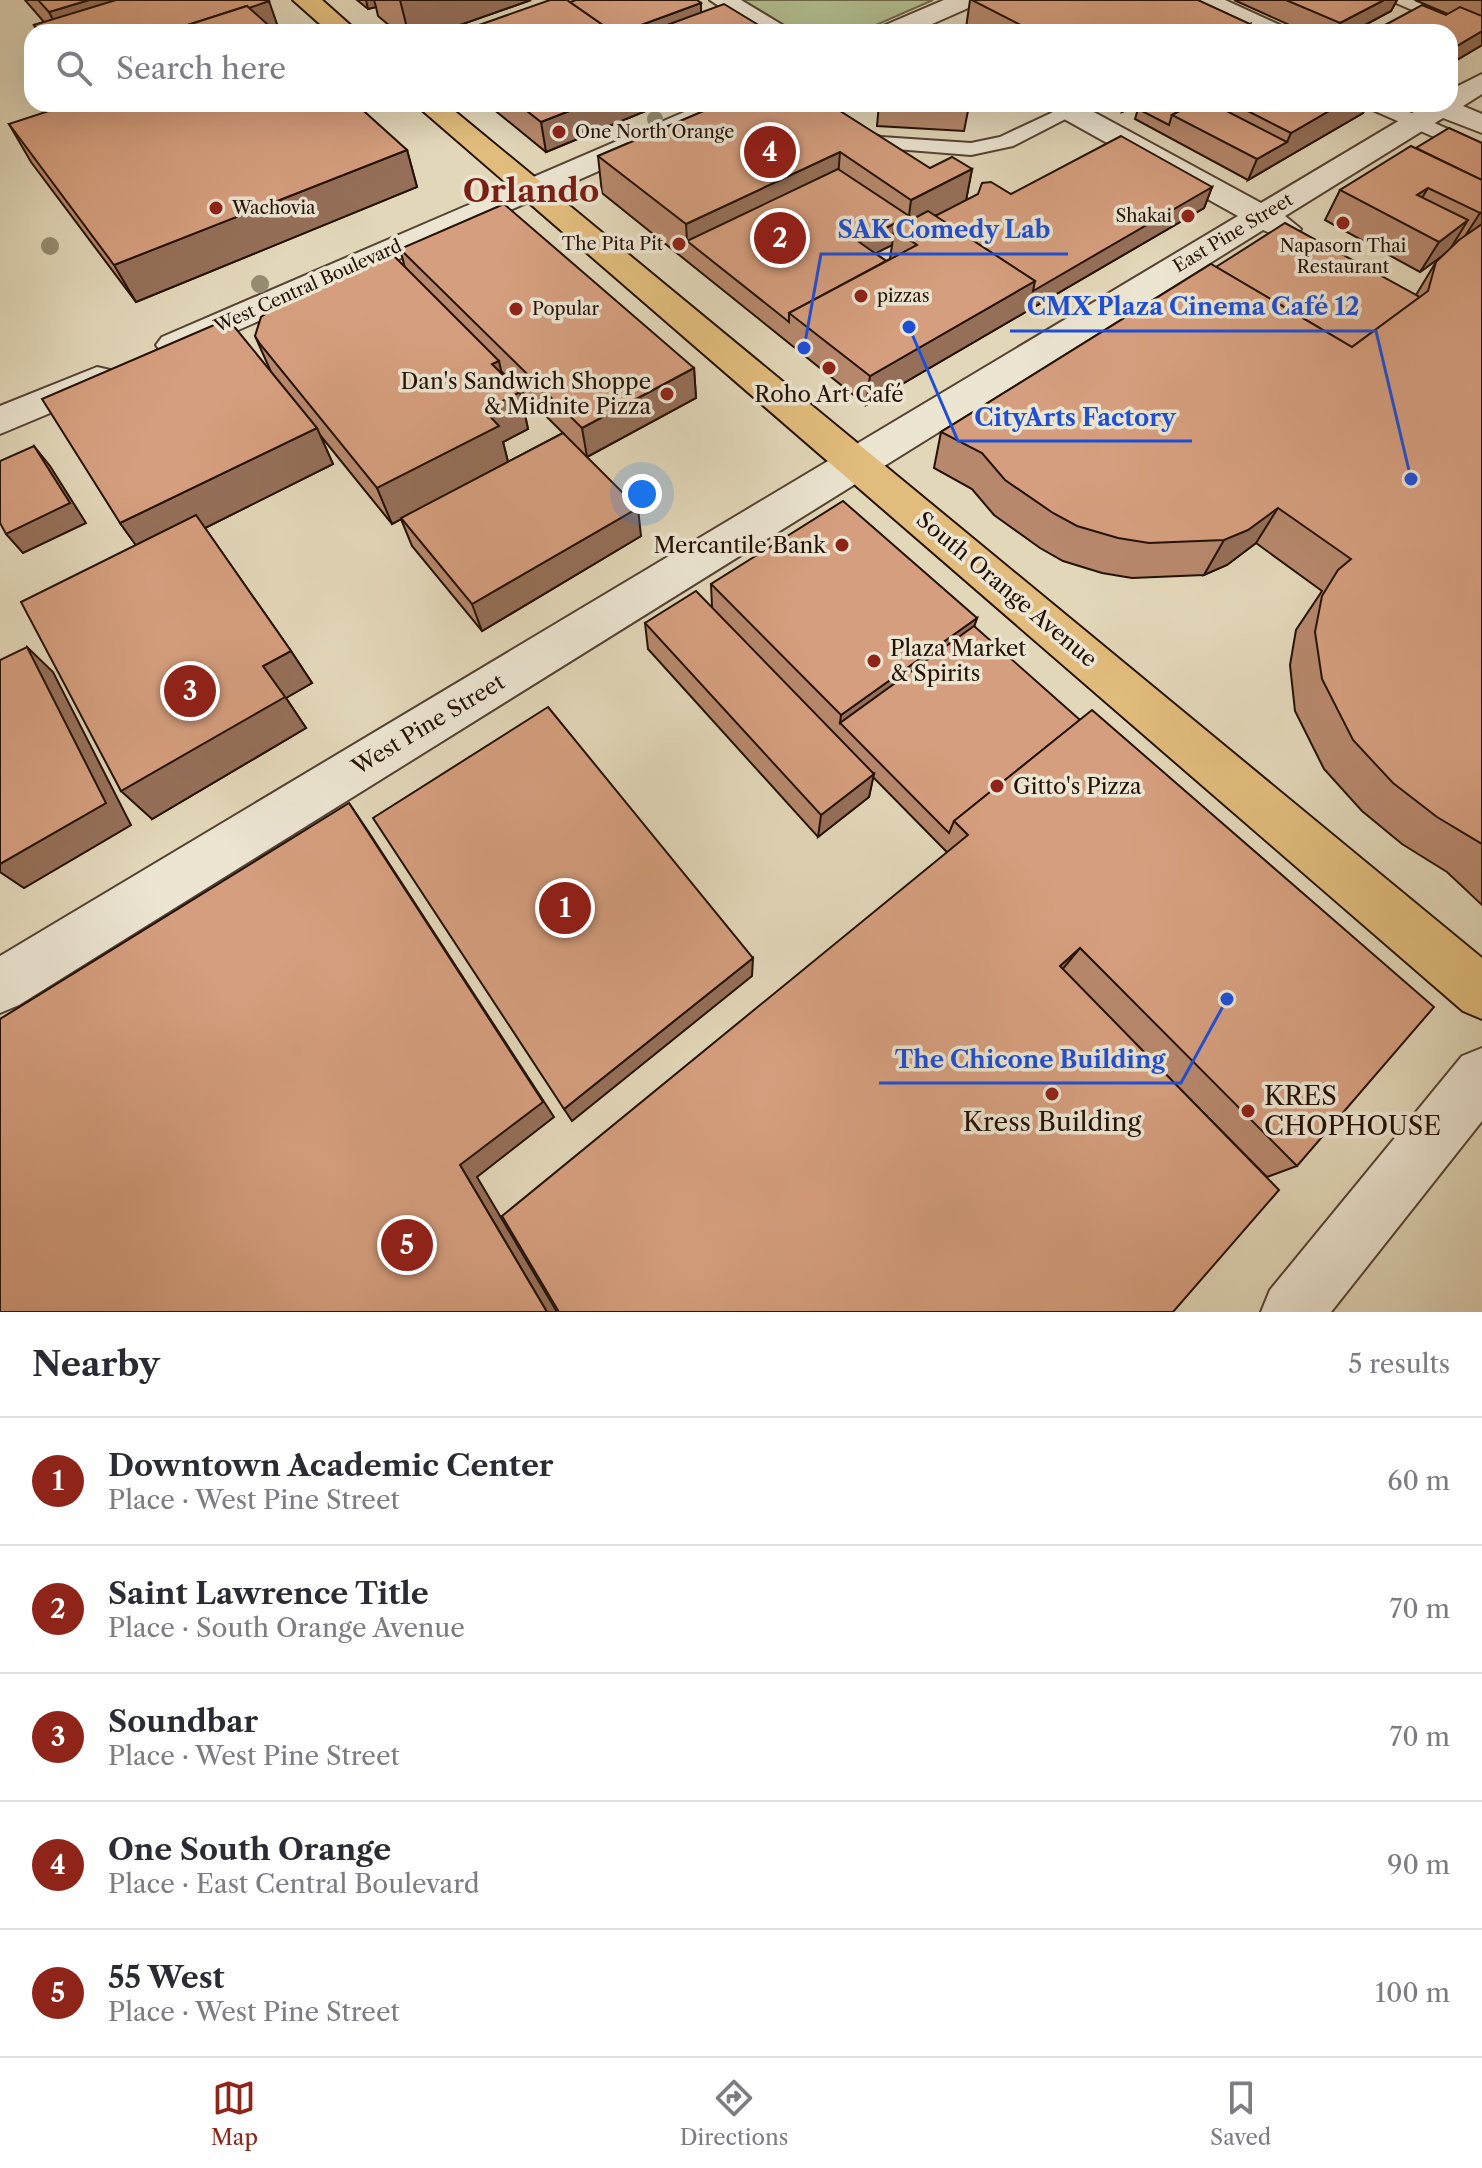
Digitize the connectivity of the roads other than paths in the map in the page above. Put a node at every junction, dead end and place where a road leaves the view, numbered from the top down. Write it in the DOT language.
graph roads {
  1 [pos="306,0"];
  2 [pos="723,0"];
  3 [pos="966,0"];
  4 [pos="1204,0"];
  5 [pos="1398,0"];
  6 [pos="1175,3"];
  7 [pos="1423,11"];
  8 [pos="335,24"];
  9 [pos="762,24"];
  10 [pos="920,24"];
  11 [pos="1209,24"];
  12 [pos="1230,24"];
  13 [pos="1256,24"];
  14 [pos="1399,24"];
  15 [pos="1455,24"];
  16 [pos="1458,25"];
  17 [pos="1482,35"];
  18 [pos="1482,82"];
  19 [pos="1458,94"];
  20 [pos="438,112"];
  21 [pos="709,112"];
  22 [pos="819,112"];
  23 [pos="1057,112"];
  24 [pos="1071,112"];
  25 [pos="1426,112"];
  26 [pos="1437,112"];
  27 [pos="1439,112"];
  28 [pos="1444,112"];
  29 [pos="1482,124"];
  30 [pos="1482,136"];
  31 [pos="1482,152"];
  32 [pos="529,191"];
  33 [pos="1262,216"];
  34 [pos="1312,244"];
  35 [pos="0,421"];
  36 [pos="856,462"];
  37 [pos="0,986"];
  38 [pos="1482,992"];
  39 [pos="1482,1076"];
  40 [pos="1292,1312"];
  1 -- 8 [label="main road"];
  2 -- 9 [label="street"];
  3 -- 10 [label="street"];
  4 -- 13 [label="street"];
  5 -- 7 [label="lane"];
  6 -- 11 [label="lane"];
  6 -- 12 [label="lane"];
  7 -- 14 [label="lane"];
  7 -- 15 [label="lane"];
  16 -- 17 [label="lane"];
  18 -- 19 [label="street, East Pine Street"];
  20 -- 32 [label="main road, South Orange Avenue"];
  21 -- 32 [label="street, West Central Boulevard"];
  22 -- 23 [label="lane"];
  24 -- 33 [label="street"];
  25 -- 33 [label="street, East Pine Street"];
  26 -- 31 [label="lane"];
  27 -- 30 [label="lane"];
  28 -- 29 [label="street"];
  32 -- 35 [label="street, West Central Boulevard"];
  32 -- 36 [label="main road, South Orange Avenue"];
  33 -- 34 [label="street"];
  33 -- 36 [label="street, East Pine Street"];
  36 -- 37 [label="street, West Pine Street"];
  36 -- 38 [label="main road, South Orange Avenue"];
  39 -- 40 [label="street"];
}
